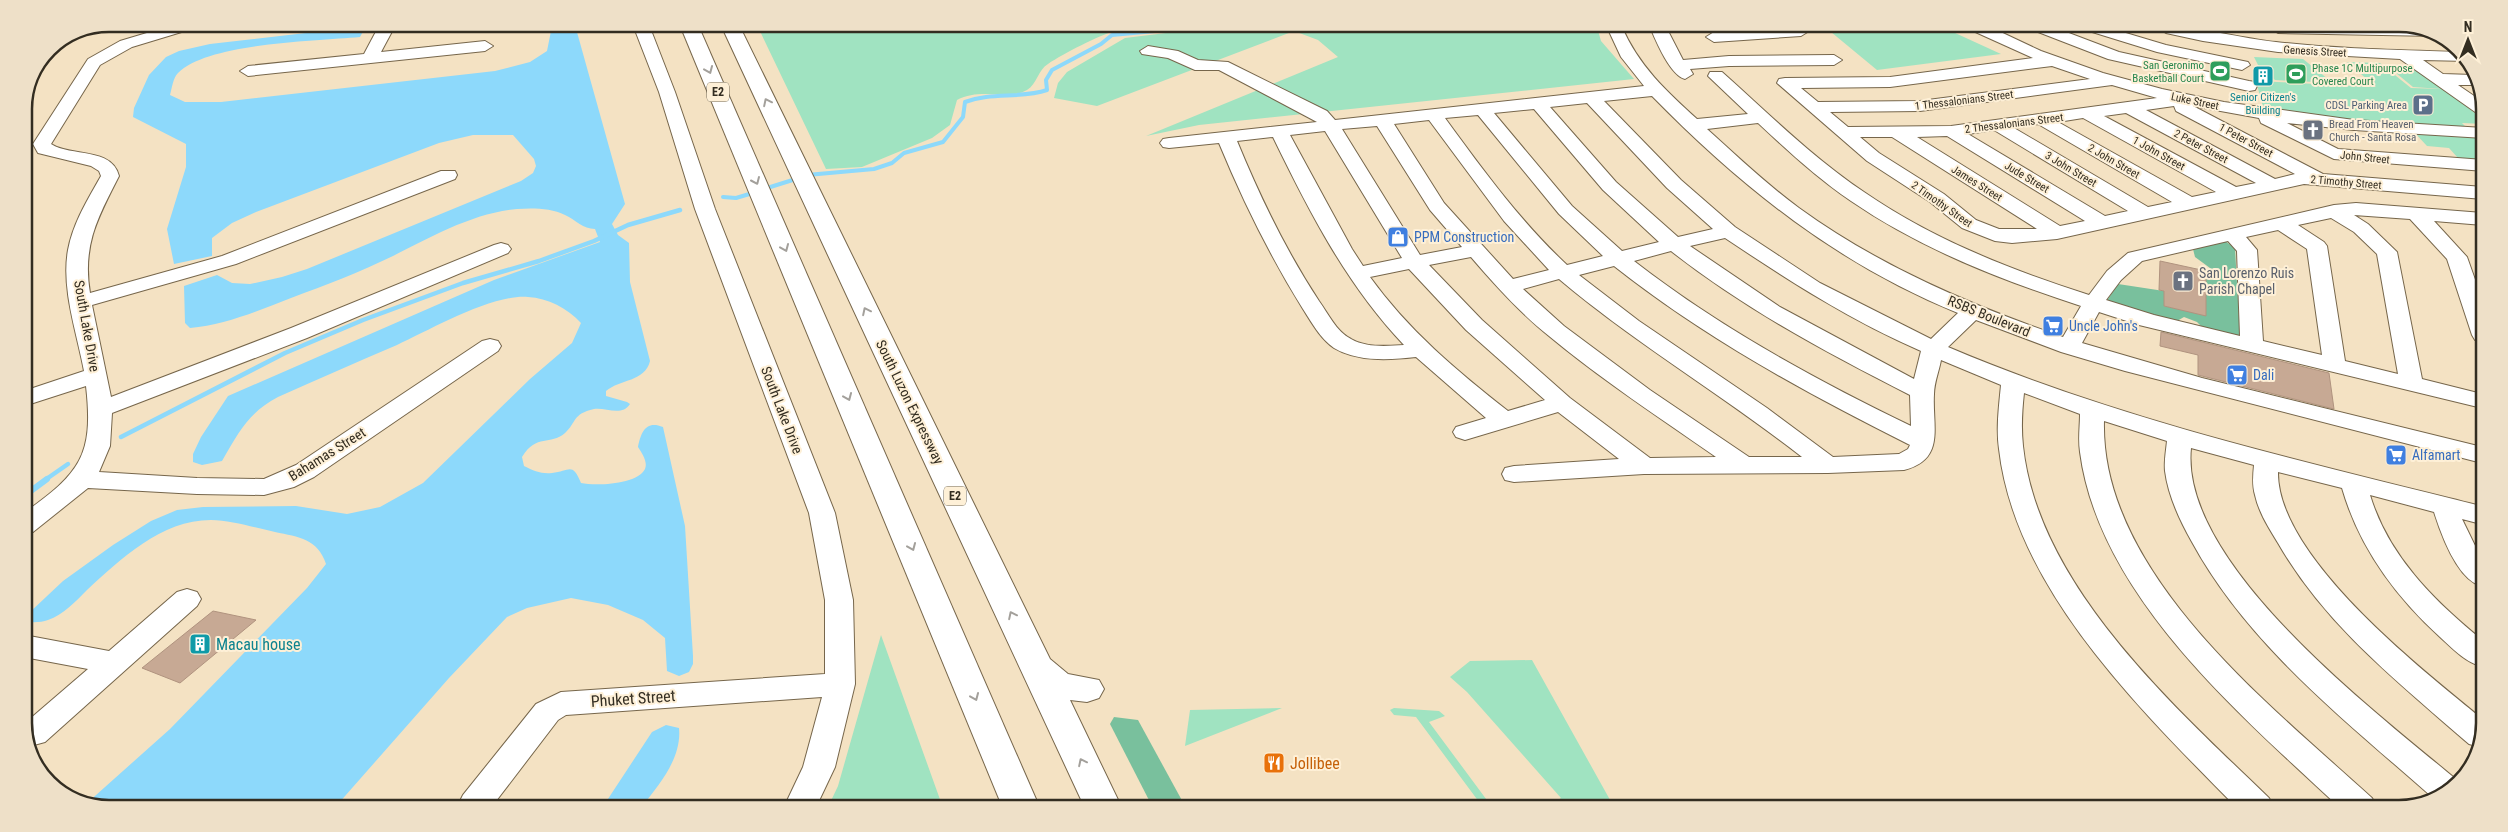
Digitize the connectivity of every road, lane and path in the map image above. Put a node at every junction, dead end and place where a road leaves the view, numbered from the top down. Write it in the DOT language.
graph roads {
  1 [pos="163,33"];
  2 [pos="383,33"];
  3 [pos="644,33"];
  4 [pos="692,33"];
  5 [pos="734,33"];
  6 [pos="1617,33"];
  7 [pos="1661,33"];
  8 [pos="1712,33"];
  9 [pos="1804,33"];
  10 [pos="1989,33"];
  11 [pos="2052,33"];
  12 [pos="2110,33"];
  13 [pos="2189,33"];
  14 [pos="2374,33"];
  15 [pos="2239,44"];
  16 [pos="485,46"];
  17 [pos="1148,51"];
  18 [pos="2404,55"];
  19 [pos="2443,56"];
  20 [pos="370,58"];
  21 [pos="2051,62"];
  22 [pos="2242,65"];
  23 [pos="1723,68"];
  24 [pos="248,71"];
  25 [pos="2438,79"];
  26 [pos="2470,80"];
  27 [pos="2113,81"];
  28 [pos="2249,86"];
  29 [pos="1657,90"];
  30 [pos="1592,98"];
  31 [pos="2178,100"];
  32 [pos="2475,102"];
  33 [pos="1539,104"];
  34 [pos="1813,107"];
  35 [pos="2130,108"];
  36 [pos="1483,110"];
  37 [pos="2255,113"];
  38 [pos="2086,114"];
  39 [pos="1434,115"];
  40 [pos="1763,117"];
  41 [pos="2041,119"];
  42 [pos="1383,121"];
  43 [pos="1693,125"];
  44 [pos="1997,125"];
  45 [pos="1331,126"];
  46 [pos="1951,131"];
  47 [pos="1279,132"];
  48 [pos="1843,132"];
  49 [pos="1897,132"];
  50 [pos="2475,132"];
  51 [pos="1226,137"];
  52 [pos="1169,143"];
  53 [pos="2475,165"];
  54 [pos="448,174"];
  55 [pos="2320,180"];
  56 [pos="2273,185"];
  57 [pos="2475,192"];
  58 [pos="2232,193"];
  59 [pos="2188,203"];
  60 [pos="2334,211"];
  61 [pos="2144,213"];
  62 [pos="2415,213"];
  63 [pos="2475,218"];
  64 [pos="2102,223"];
  65 [pos="2281,223"];
  66 [pos="1728,230"];
  67 [pos="2057,233"];
  68 [pos="2232,234"];
  69 [pos="1674,244"];
  70 [pos="501,249"];
  71 [pos="1476,250"];
  72 [pos="1618,258"];
  73 [pos="1414,262"];
  74 [pos="1563,272"];
  75 [pos="1357,273"];
  76 [pos="1508,286"];
  77 [pos="81,302"];
  78 [pos="2094,304"];
  79 [pos="1973,312"];
  80 [pos="2475,315"];
  81 [pos="2252,345"];
  82 [pos="490,346"];
  83 [pos="2069,347"];
  84 [pos="1422,349"];
  85 [pos="1933,349"];
  86 [pos="2334,364"];
  87 [pos="96,375"];
  88 [pos="2013,383"];
  89 [pos="2411,384"];
  90 [pos="1922,392"];
  91 [pos="33,397"];
  92 [pos="2475,399"];
  93 [pos="1562,403"];
  94 [pos="99,410"];
  95 [pos="2092,410"];
  96 [pos="1503,419"];
  97 [pos="1465,432"];
  98 [pos="2180,436"];
  99 [pos="1923,442"];
  100 [pos="2476,453"];
  101 [pos="2266,460"];
  102 [pos="1828,465"];
  103 [pos="1644,466"];
  104 [pos="1745,466"];
  105 [pos="1514,474"];
  106 [pos="81,479"];
  107 [pos="2353,482"];
  108 [pos="2445,506"];
  109 [pos="2476,514"];
  110 [pos="33,519"];
  111 [pos="2476,568"];
  112 [pos="187,599"];
  113 [pos="33,648"];
  114 [pos="2476,651"];
  115 [pos="115,663"];
  116 [pos="1037,668"];
  117 [pos="840,684"];
  118 [pos="1087,690"];
  119 [pos="2475,731"];
  120 [pos="34,733"];
  121 [pos="2441,786"];
  122 [pos="477,800"];
  123 [pos="803,800"];
  124 [pos="1018,800"];
  125 [pos="1100,800"];
  126 [pos="2250,800"];
  127 [pos="2353,800"];
  1 -- 77 [label="street, South Lake Drive"];
  2 -- 20 [label="street"];
  3 -- 117 [label="street, South Lake Drive"];
  4 -- 124 [label="highway, E2, one-way"];
  116 -- 5 [label="highway, South Luzon Expressway / E2, one-way"];
  6 -- 29 [label="street, RSBS Boulevard"];
  7 -- 23 [label="street"];
  8 -- 23 [label="street"];
  9 -- 23 [label="street"];
  10 -- 21 [label="street, Luke Street"];
  11 -- 28 [label="street"];
  12 -- 22 [label="street"];
  13 -- 15 [label="street, Genesis Street"];
  14 -- 18 [label="street"];
  15 -- 18 [label="street, Genesis Street"];
  15 -- 22 [label="street"];
  16 -- 20 [label="street"];
  17 -- 45 [label="street"];
  18 -- 19 [label="street, Genesis Street"];
  18 -- 25 [label="street"];
  20 -- 24 [label="street"];
  21 -- 27 [label="street, Luke Street"];
  21 -- 34 [label="street, 2 Timothy Street"];
  22 -- 28 [label="street"];
  23 -- 40 [label="street"];
  25 -- 26 [label="street"];
  25 -- 32 [label="street"];
  27 -- 31 [label="street, Luke Street"];
  27 -- 34 [label="street, 1 Thessalonians Street"];
  28 -- 37 [label="street"];
  29 -- 30 [label="street"];
  29 -- 43 [label="street, RSBS Boulevard"];
  30 -- 33 [label="street"];
  30 -- 66 [label="street"];
  31 -- 35 [label="street, 2 Thessalonians Street"];
  31 -- 37 [label="street, Luke Street"];
  31 -- 55 [label="street, 1 Peter Street"];
  33 -- 36 [label="street"];
  33 -- 69 [label="street"];
  34 -- 48 [label="street, 2 Timothy Street"];
  35 -- 38 [label="street, 2 Thessalonians Street"];
  35 -- 56 [label="street, 2 Peter Street"];
  36 -- 39 [label="street"];
  36 -- 72 [label="street"];
  37 -- 50 [label="street, Luke Street"];
  37 -- 53 [label="street, John Street"];
  38 -- 41 [label="street, 2 Thessalonians Street"];
  38 -- 58 [label="street, 1 John Street"];
  39 -- 42 [label="street"];
  39 -- 74 [label="street"];
  40 -- 43 [label="street"];
  40 -- 78 [label="street"];
  41 -- 44 [label="street, 2 Thessalonians Street"];
  41 -- 59 [label="street, 2 John Street"];
  42 -- 45 [label="street"];
  42 -- 71 [label="street"];
  43 -- 79 [label="street, RSBS Boulevard"];
  44 -- 46 [label="street, 2 Thessalonians Street"];
  44 -- 61 [label="street, 3 John Street"];
  45 -- 47 [label="street"];
  45 -- 73 [label="street"];
  46 -- 49 [label="street, 2 Thessalonians Street"];
  46 -- 64 [label="street, Jude Street"];
  47 -- 51 [label="street"];
  47 -- 75 [label="street"];
  48 -- 49 [label="street, 2 Thessalonians Street"];
  48 -- 67 [label="street, 2 Timothy Street"];
  49 -- 67 [label="street, James Street"];
  51 -- 52 [label="street"];
  51 -- 84 [label="street"];
  54 -- 77 [label="street"];
  55 -- 56 [label="street, 2 Timothy Street"];
  55 -- 57 [label="street, 2 Timothy Street"];
  56 -- 58 [label="street, 2 Timothy Street"];
  58 -- 59 [label="street, 2 Timothy Street"];
  59 -- 61 [label="street, 2 Timothy Street"];
  60 -- 62 [label="street"];
  60 -- 65 [label="street"];
  60 -- 89 [label="street"];
  61 -- 64 [label="street, 2 Timothy Street"];
  62 -- 63 [label="street"];
  62 -- 80 [label="street"];
  64 -- 67 [label="street, 2 Timothy Street"];
  65 -- 68 [label="street"];
  65 -- 86 [label="street"];
  66 -- 69 [label="street"];
  66 -- 85 [label="street"];
  68 -- 78 [label="street"];
  68 -- 81 [label="street"];
  69 -- 72 [label="street"];
  69 -- 90 [label="street"];
  70 -- 94 [label="street"];
  71 -- 73 [label="street"];
  71 -- 76 [label="street"];
  72 -- 74 [label="street"];
  72 -- 99 [label="street"];
  73 -- 75 [label="street"];
  73 -- 93 [label="street"];
  74 -- 76 [label="street"];
  74 -- 102 [label="street"];
  75 -- 84 [label="street"];
  76 -- 104 [label="street"];
  77 -- 87 [label="street, South Lake Drive"];
  78 -- 81 [label="street"];
  78 -- 83 [label="street"];
  79 -- 83 [label="street, RSBS Boulevard"];
  79 -- 85 [label="street"];
  81 -- 86 [label="street"];
  82 -- 106 [label="street, Bahamas Street"];
  83 -- 100 [label="street, RSBS Boulevard"];
  84 -- 96 [label="street"];
  85 -- 88 [label="street"];
  85 -- 90 [label="street"];
  86 -- 89 [label="street"];
  87 -- 91 [label="street"];
  87 -- 94 [label="street, South Lake Drive"];
  88 -- 95 [label="street"];
  88 -- 126 [label="street"];
  89 -- 92 [label="street"];
  90 -- 99 [label="street"];
  93 -- 96 [label="street"];
  93 -- 103 [label="street"];
  94 -- 106 [label="street, South Lake Drive"];
  95 -- 98 [label="street"];
  95 -- 127 [label="street"];
  96 -- 97 [label="street"];
  98 -- 101 [label="street"];
  98 -- 121 [label="street"];
  99 -- 102 [label="street"];
  101 -- 107 [label="street"];
  101 -- 119 [label="street"];
  102 -- 104 [label="street"];
  103 -- 104 [label="street"];
  103 -- 105 [label="street"];
  106 -- 110 [label="street, South Lake Drive"];
  107 -- 108 [label="street"];
  107 -- 114 [label="street"];
  108 -- 109 [label="street"];
  108 -- 111 [label="street"];
  112 -- 115 [label="street"];
  113 -- 115 [label="street"];
  115 -- 120 [label="street"];
  116 -- 118 [label="highway"];
  125 -- 116 [label="highway, South Luzon Expressway / E2, one-way"];
  117 -- 122 [label="street, Phuket Street"];
  117 -- 123 [label="street, South Lake Drive"];
}
